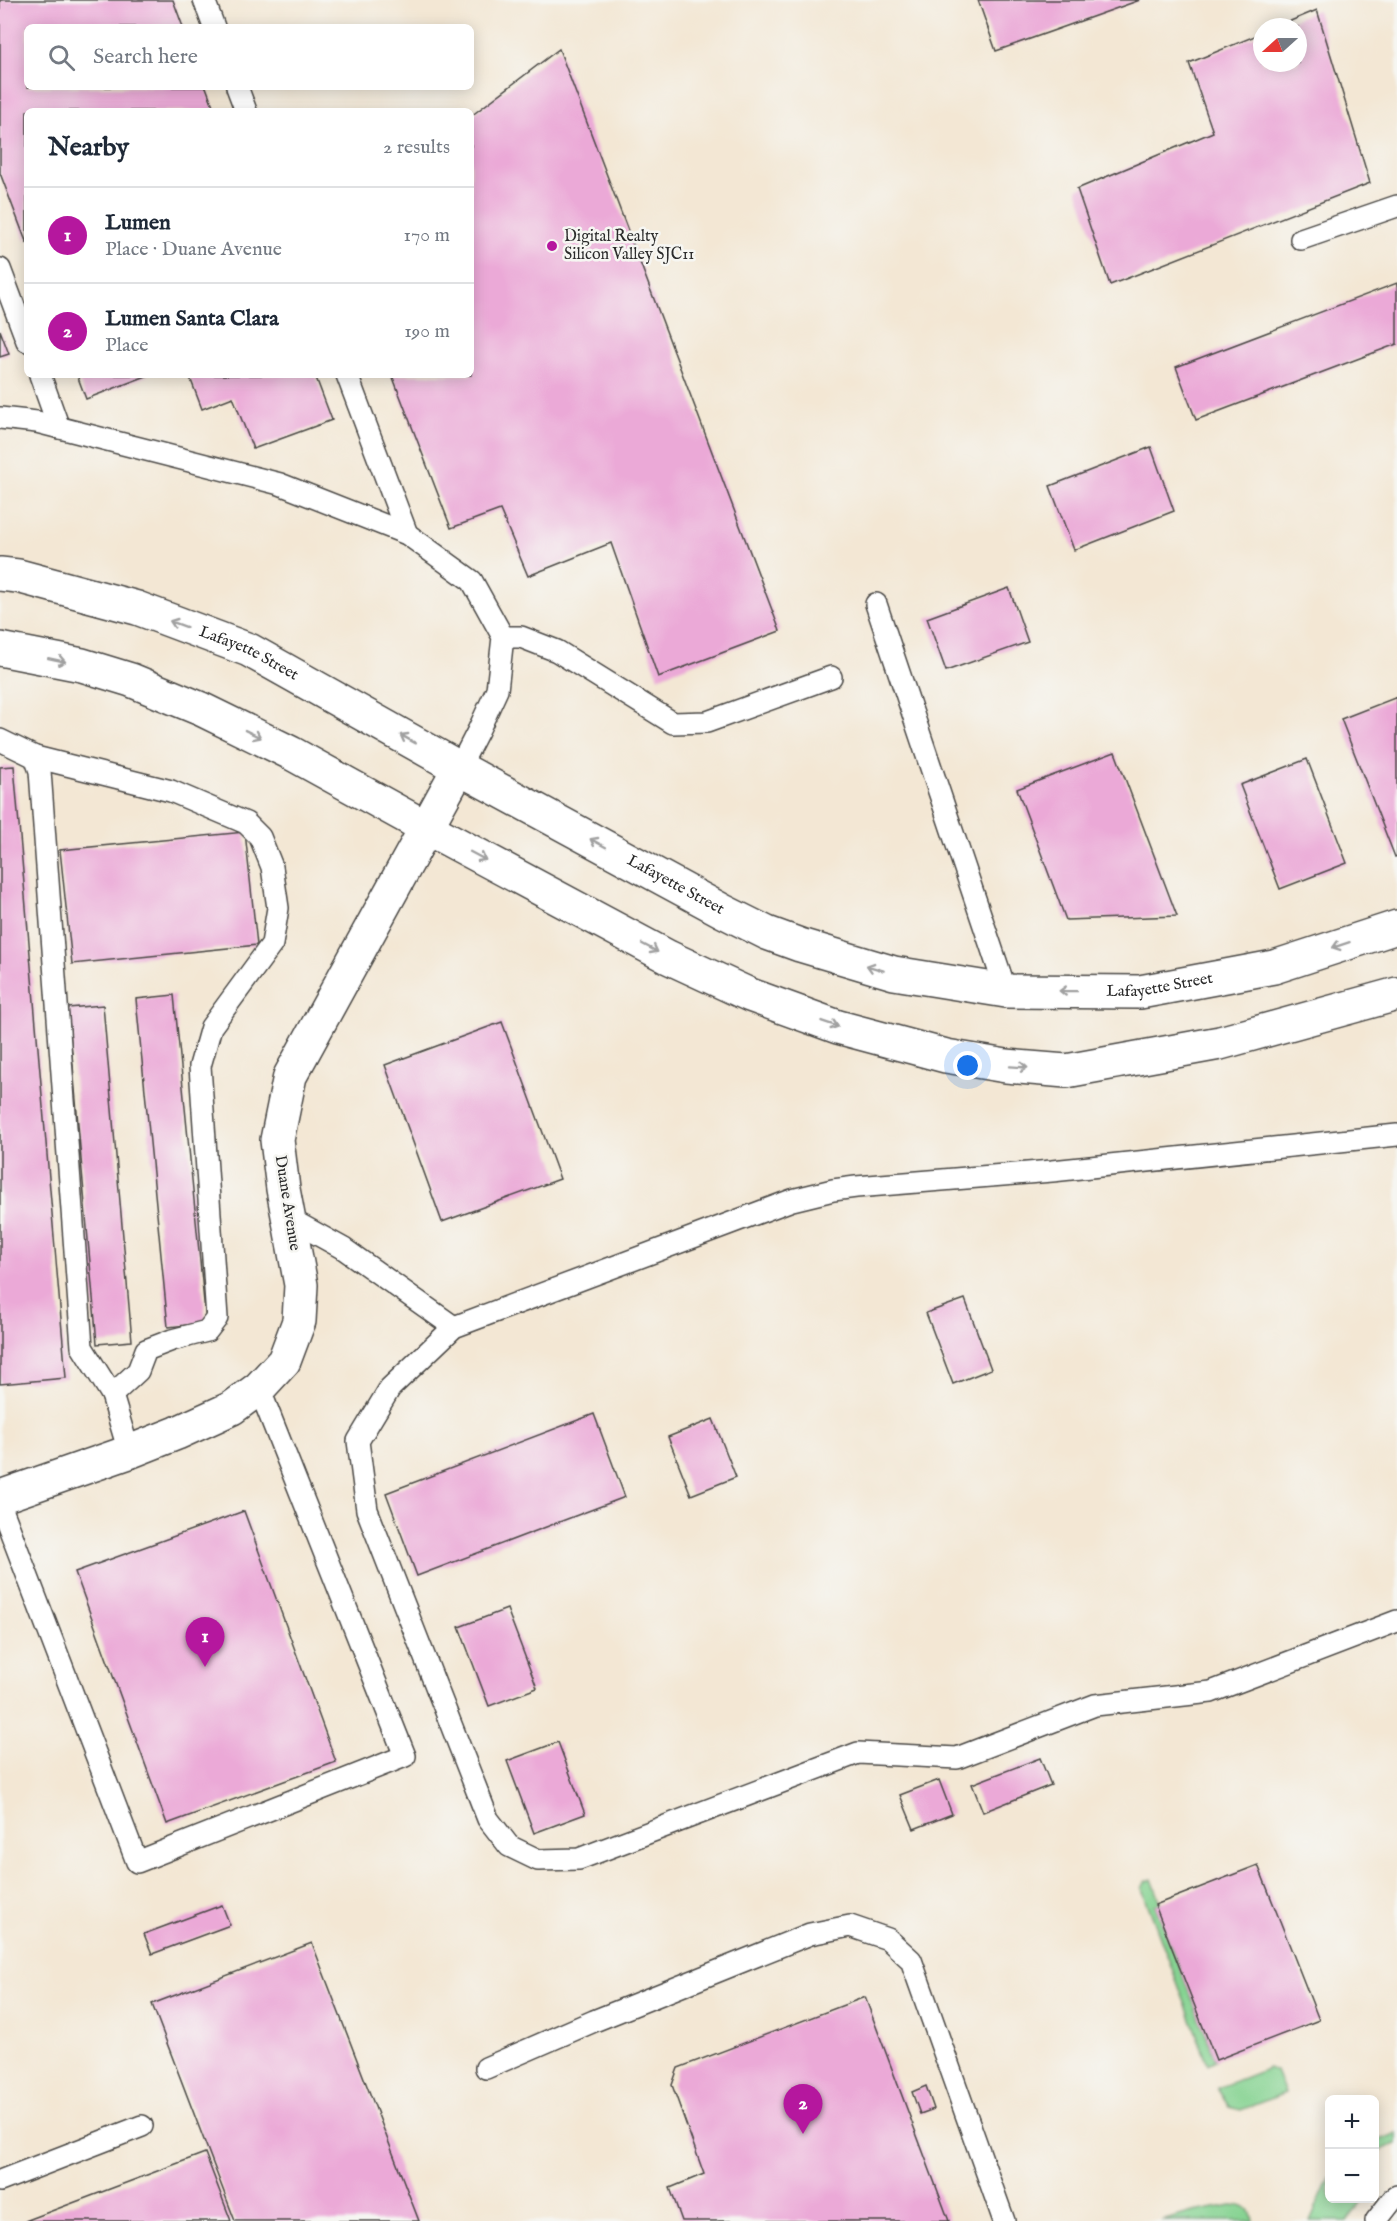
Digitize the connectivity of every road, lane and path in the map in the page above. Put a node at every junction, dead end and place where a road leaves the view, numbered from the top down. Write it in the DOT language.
graph roads {
  1 [pos="204,0"];
  2 [pos="213,24"];
  3 [pos="238,90"];
  4 [pos="245,108"];
  5 [pos="1397,206"];
  6 [pos="1301,239"];
  7 [pos="0,269"];
  8 [pos="24,333"];
  9 [pos="41,378"];
  10 [pos="348,378"];
  11 [pos="0,417"];
  12 [pos="59,428"];
  13 [pos="407,534"];
  14 [pos="0,574"];
  15 [pos="876,604"];
  16 [pos="503,638"];
  17 [pos="0,649"];
  18 [pos="831,677"];
  19 [pos="0,740"];
  20 [pos="35,757"];
  21 [pos="459,768"];
  22 [pos="427,828"];
  23 [pos="1397,927"];
  24 [pos="1006,991"];
  25 [pos="1397,994"];
  26 [pos="1397,1134"];
  27 [pos="288,1218"];
  28 [pos="454,1327"];
  29 [pos="259,1388"];
  30 [pos="112,1395"];
  31 [pos="129,1452"];
  32 [pos="0,1497"];
  33 [pos="0,1504"];
  34 [pos="1397,1621"];
  35 [pos="486,2068"];
  36 [pos="142,2126"];
  37 [pos="0,2181"];
  38 [pos="1397,2196"];
  39 [pos="1004,2221"];
  40 [pos="1376,2221"];
  1 -- 2 [label="lane"];
  3 -- 4 [label="lane"];
  5 -- 6 [label="lane"];
  7 -- 8 [label="lane"];
  9 -- 12 [label="lane"];
  10 -- 13 [label="lane"];
  11 -- 12 [label="lane"];
  12 -- 13 [label="lane"];
  13 -- 16 [label="lane"];
  21 -- 14 [label="main road, Lafayette Street, one-way"];
  15 -- 24 [label="lane"];
  16 -- 18 [label="lane"];
  16 -- 21 [label="lane"];
  17 -- 22 [label="main road, one-way"];
  19 -- 20 [label="lane"];
  20 -- 30 [label="lane"];
  20 -- 30 [label="lane"];
  21 -- 22 [label="main road, Duane Avenue"];
  24 -- 21 [label="main road, Lafayette Street, one-way"];
  22 -- 25 [label="main road, one-way"];
  22 -- 27 [label="main road, Duane Avenue"];
  23 -- 24 [label="main road, Lafayette Street, one-way"];
  26 -- 28 [label="lane"];
  27 -- 28 [label="lane"];
  27 -- 29 [label="main road, Duane Avenue"];
  28 -- 34 [label="lane"];
  29 -- 31 [label="main road, Duane Avenue"];
  29 -- 33 [label="lane"];
  30 -- 31 [label="lane"];
  31 -- 32 [label="main road, Duane Avenue"];
  35 -- 39 [label="lane"];
  36 -- 37 [label="lane"];
  38 -- 40 [label="lane"];
}
